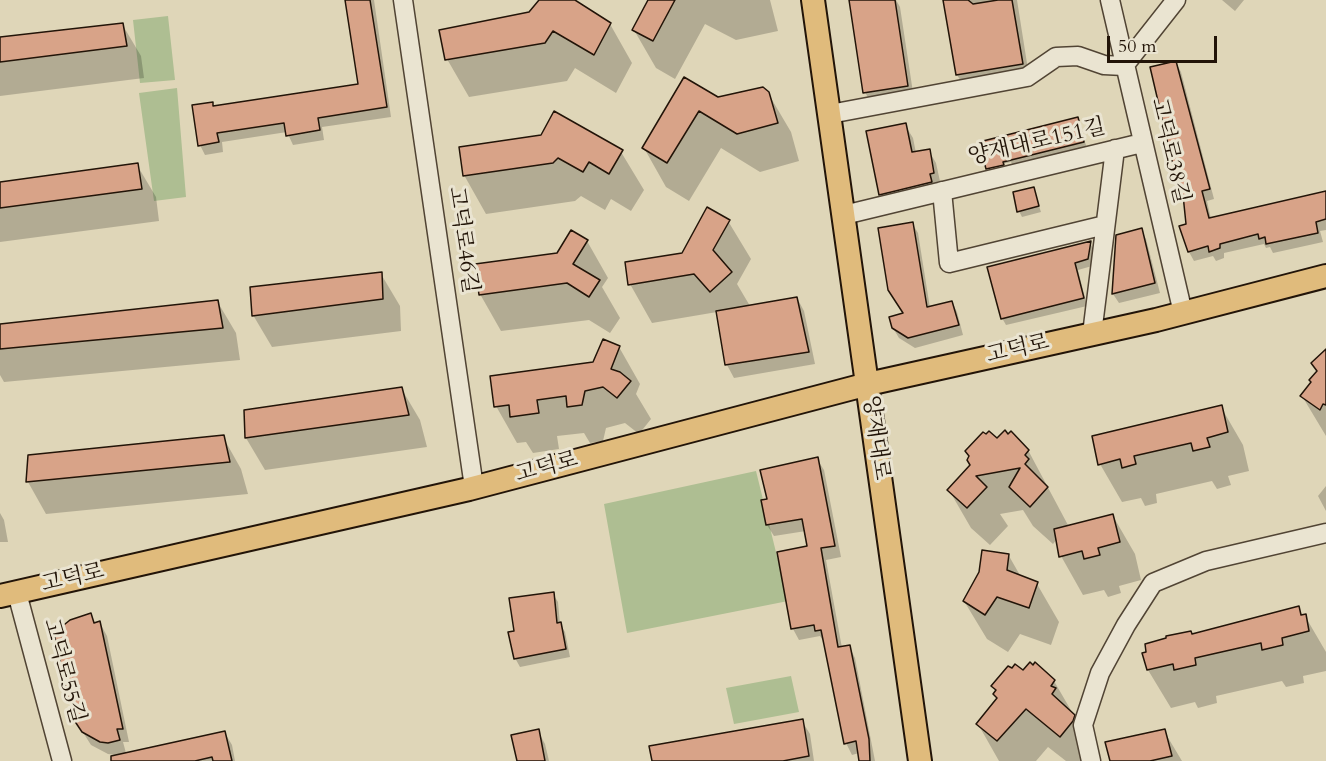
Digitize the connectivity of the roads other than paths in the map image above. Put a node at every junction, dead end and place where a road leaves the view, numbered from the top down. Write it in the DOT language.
graph roads {
  1 [pos="403,0"];
  2 [pos="813,0"];
  3 [pos="1110,0"];
  4 [pos="1176,0"];
  5 [pos="1124,66"];
  6 [pos="830,114"];
  7 [pos="1142,143"];
  8 [pos="1115,149"];
  9 [pos="942,191"];
  10 [pos="844,214"];
  11 [pos="1105,225"];
  12 [pos="1326,276"];
  13 [pos="1183,313"];
  14 [pos="1092,334"];
  15 [pos="867,384"];
  16 [pos="474,487"];
  17 [pos="1326,533"];
  18 [pos="8,594"];
  19 [pos="62,761"];
  20 [pos="920,761"];
  21 [pos="1091,761"];
  1 -- 16 [label="street, 고덕로46길"];
  2 -- 6 [label="main road, 양재대로"];
  3 -- 5 [label="street, 고덕로38길"];
  4 -- 5 [label="street"];
  5 -- 6 [label="street"];
  5 -- 7 [label="street, 고덕로38길"];
  6 -- 10 [label="main road, 양재대로"];
  7 -- 8 [label="street, 양재대로151길"];
  7 -- 13 [label="street, 고덕로38길"];
  8 -- 9 [label="street, 양재대로151길"];
  8 -- 11 [label="street"];
  9 -- 10 [label="street, 양재대로151길"];
  9 -- 11 [label="street"];
  10 -- 15 [label="main road, 양재대로"];
  11 -- 14 [label="street"];
  12 -- 13 [label="main road, 고덕로"];
  13 -- 14 [label="main road, 고덕로"];
  14 -- 15 [label="main road, 고덕로"];
  15 -- 16 [label="main road, 고덕로"];
  15 -- 20 [label="main road, 양재대로"];
  16 -- 18 [label="main road, 고덕로"];
  17 -- 21 [label="street"];
  18 -- 19 [label="street, 고덕로55길"];
}
